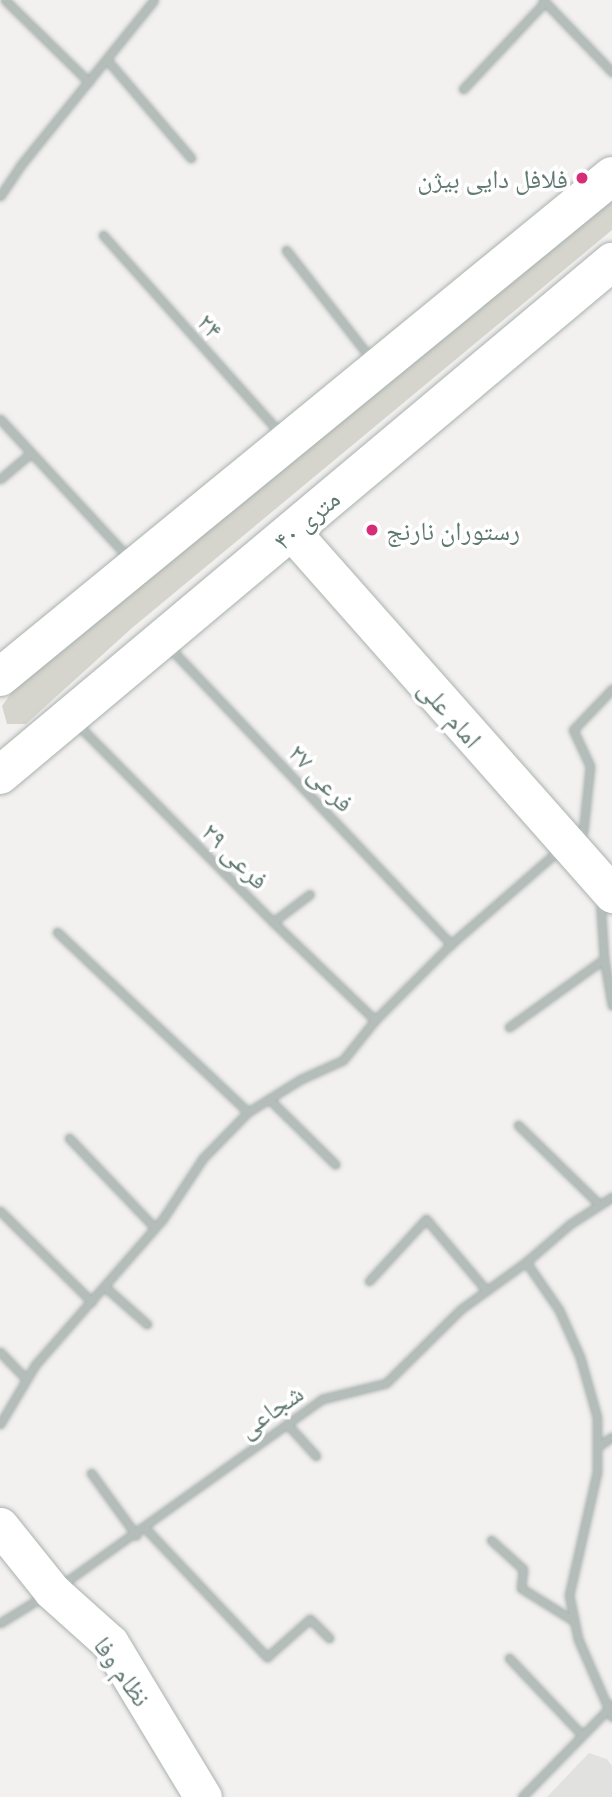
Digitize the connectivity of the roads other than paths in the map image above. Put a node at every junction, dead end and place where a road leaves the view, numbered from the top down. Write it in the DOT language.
graph roads {
  1 [pos="5,0"];
  2 [pos="154,0"];
  3 [pos="544,1"];
  4 [pos="107,60"];
  5 [pos="612,72"];
  6 [pos="89,82"];
  7 [pos="463,89"];
  8 [pos="191,158"];
  9 [pos="612,176"];
  10 [pos="0,196"];
  11 [pos="103,235"];
  12 [pos="286,250"];
  13 [pos="604,273"];
  14 [pos="379,368"];
  15 [pos="0,419"];
  16 [pos="288,442"];
  17 [pos="32,453"];
  18 [pos="0,479"];
  19 [pos="298,526"];
  20 [pos="136,565"];
  21 [pos="162,640"];
  22 [pos="0,677"];
  23 [pos="612,689"];
  24 [pos="70,717"];
  25 [pos="0,775"];
  26 [pos="574,838"];
  27 [pos="608,879"];
  28 [pos="310,894"];
  29 [pos="273,922"];
  30 [pos="57,932"];
  31 [pos="451,944"];
  32 [pos="604,959"];
  33 [pos="612,1005"];
  34 [pos="375,1020"];
  35 [pos="509,1027"];
  36 [pos="269,1099"];
  37 [pos="248,1112"];
  38 [pos="519,1125"];
  39 [pos="69,1138"];
  40 [pos="335,1164"];
  41 [pos="612,1197"];
  42 [pos="599,1204"];
  43 [pos="0,1211"];
  44 [pos="155,1228"];
  45 [pos="526,1262"];
  46 [pos="369,1281"];
  47 [pos="105,1287"];
  48 [pos="486,1290"];
  49 [pos="92,1302"];
  50 [pos="147,1324"];
  51 [pos="0,1352"];
  52 [pos="26,1379"];
  53 [pos="0,1424"];
  54 [pos="288,1424"];
  55 [pos="612,1437"];
  56 [pos="597,1447"];
  57 [pos="316,1456"];
  58 [pos="91,1473"];
  59 [pos="0,1526"];
  60 [pos="145,1528"];
  61 [pos="136,1535"];
  62 [pos="491,1540"];
  63 [pos="52,1591"];
  64 [pos="574,1621"];
  65 [pos="0,1623"];
  66 [pos="329,1639"];
  67 [pos="509,1658"];
  68 [pos="610,1706"];
  69 [pos="612,1717"];
  70 [pos="581,1734"];
  71 [pos="203,1797"];
  72 [pos="522,1797"];
  1 -- 6 [label="street"];
  2 -- 4 [label="street"];
  3 -- 5 [label="street"];
  3 -- 7 [label="street"];
  4 -- 6 [label="street"];
  4 -- 8 [label="street"];
  6 -- 10 [label="street"];
  9 -- 14 [label="main road"];
  11 -- 16 [label="street, ۲۴"];
  12 -- 14 [label="street"];
  13 -- 19 [label="main road, ۴۰ متری"];
  14 -- 16 [label="main road"];
  15 -- 17 [label="street"];
  16 -- 20 [label="main road"];
  17 -- 18 [label="street"];
  17 -- 20 [label="street"];
  19 -- 21 [label="main road, ۴۰ متری"];
  19 -- 26 [label="main road, امام علی"];
  20 -- 22 [label="main road"];
  21 -- 24 [label="main road, ۴۰ متری"];
  21 -- 31 [label="street, فرعی ۲۷"];
  23 -- 26 [label="street"];
  24 -- 25 [label="main road, ۴۰ متری"];
  24 -- 29 [label="street, فرعی ۲۹"];
  26 -- 27 [label="main road, امام علی"];
  26 -- 31 [label="street"];
  27 -- 32 [label="street"];
  28 -- 29 [label="street"];
  29 -- 34 [label="street, فرعی ۲۹"];
  30 -- 37 [label="street"];
  31 -- 34 [label="street"];
  32 -- 33 [label="street"];
  32 -- 35 [label="street"];
  34 -- 36 [label="street"];
  36 -- 37 [label="street"];
  36 -- 40 [label="street"];
  37 -- 44 [label="street"];
  38 -- 42 [label="street"];
  39 -- 44 [label="street"];
  41 -- 42 [label="street, شجاعی"];
  42 -- 45 [label="street, شجاعی"];
  43 -- 49 [label="street"];
  44 -- 47 [label="street"];
  45 -- 48 [label="street, شجاعی"];
  45 -- 56 [label="street"];
  46 -- 48 [label="street"];
  47 -- 49 [label="street"];
  47 -- 50 [label="street"];
  48 -- 54 [label="street, شجاعی"];
  49 -- 52 [label="street"];
  51 -- 52 [label="street"];
  52 -- 53 [label="street"];
  54 -- 57 [label="street"];
  54 -- 60 [label="street, شجاعی"];
  55 -- 56 [label="street"];
  56 -- 64 [label="street"];
  58 -- 61 [label="street"];
  59 -- 63 [label="main road, نظام وفا"];
  60 -- 61 [label="street, شجاعی"];
  60 -- 66 [label="street"];
  61 -- 63 [label="street, شجاعی"];
  62 -- 64 [label="street"];
  63 -- 65 [label="street, شجاعی"];
  63 -- 71 [label="main road, نظام وفا"];
  64 -- 68 [label="street"];
  67 -- 70 [label="street"];
  68 -- 69 [label="street"];
  68 -- 70 [label="street"];
  70 -- 72 [label="street"];
}
